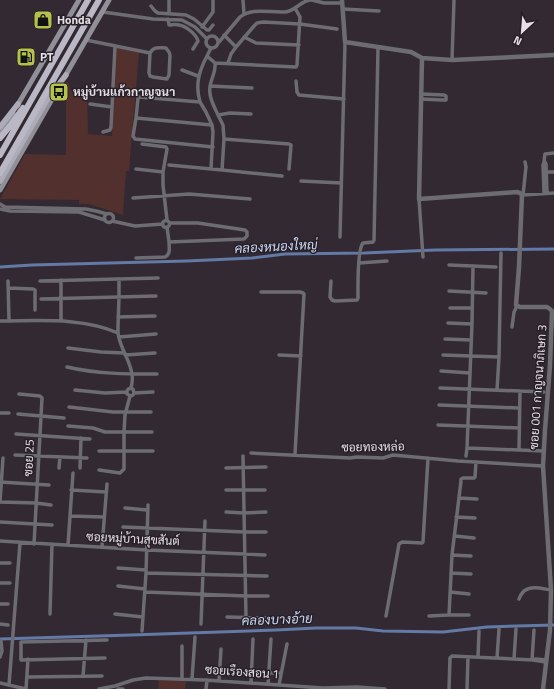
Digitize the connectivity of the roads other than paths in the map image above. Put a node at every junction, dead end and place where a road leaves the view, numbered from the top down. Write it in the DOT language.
graph roads {
  1 [pos="79,0"];
  2 [pos="88,0"];
  3 [pos="99,0"];
  4 [pos="109,0"];
  5 [pos="169,0"];
  6 [pos="213,0"];
  7 [pos="243,0"];
  8 [pos="311,0"];
  9 [pos="454,0"];
  10 [pos="342,1"];
  11 [pos="151,6"];
  12 [pos="295,8"];
  13 [pos="343,9"];
  14 [pos="379,11"];
  15 [pos="103,12"];
  16 [pos="169,14"];
  17 [pos="244,14"];
  18 [pos="169,19"];
  19 [pos="300,24"];
  20 [pos="213,25"];
  21 [pos="202,27"];
  22 [pos="337,29"];
  23 [pos="199,31"];
  24 [pos="224,35"];
  25 [pos="244,37"];
  26 [pos="207,39"];
  27 [pos="86,40"];
  28 [pos="219,42"];
  29 [pos="345,42"];
  30 [pos="299,45"];
  31 [pos="115,46"];
  32 [pos="236,47"];
  33 [pos="211,48"];
  34 [pos="378,48"];
  35 [pos="194,49"];
  36 [pos="150,53"];
  37 [pos="554,55"];
  38 [pos="207,56"];
  39 [pos="422,58"];
  40 [pos="452,60"];
  41 [pos="215,63"];
  42 [pos="228,63"];
  43 [pos="182,70"];
  44 [pos="58,71"];
  45 [pos="66,75"];
  46 [pos="198,76"];
  47 [pos="296,81"];
  48 [pos="210,86"];
  49 [pos="38,88"];
  50 [pos="252,88"];
  51 [pos="421,97"];
  52 [pos="48,98"];
  53 [pos="344,99"];
  54 [pos="200,102"];
  55 [pos="18,104"];
  56 [pos="90,104"];
  57 [pos="112,107"];
  58 [pos="251,114"];
  59 [pos="218,115"];
  60 [pos="136,118"];
  61 [pos="212,125"];
  62 [pos="0,127"];
  63 [pos="103,132"];
  64 [pos="0,137"];
  65 [pos="224,139"];
  66 [pos="142,144"];
  67 [pos="213,147"];
  68 [pos="554,153"];
  69 [pos="0,155"];
  70 [pos="525,162"];
  71 [pos="169,165"];
  72 [pos="136,169"];
  73 [pos="211,169"];
  74 [pos="289,169"];
  75 [pos="222,170"];
  76 [pos="163,172"];
  77 [pos="545,172"];
  78 [pos="554,172"];
  79 [pos="0,173"];
  80 [pos="282,176"];
  81 [pos="0,181"];
  82 [pos="301,182"];
  83 [pos="341,183"];
  84 [pos="0,190"];
  85 [pos="546,193"];
  86 [pos="554,193"];
  87 [pos="522,195"];
  88 [pos="163,196"];
  89 [pos="133,198"];
  90 [pos="250,199"];
  91 [pos="419,199"];
  92 [pos="0,204"];
  93 [pos="0,209"];
  94 [pos="32,209"];
  95 [pos="78,210"];
  96 [pos="107,214"];
  97 [pos="105,220"];
  98 [pos="167,220"];
  99 [pos="112,221"];
  100 [pos="170,223"];
  101 [pos="163,224"];
  102 [pos="167,227"];
  103 [pos="340,237"];
  104 [pos="169,242"];
  105 [pos="423,253"];
  106 [pos="501,253"];
  107 [pos="136,258"];
  108 [pos="387,261"];
  109 [pos="359,263"];
  110 [pos="449,265"];
  111 [pos="473,266"];
  112 [pos="496,266"];
  113 [pos="158,278"];
  114 [pos="119,279"];
  115 [pos="61,280"];
  116 [pos="8,281"];
  117 [pos="40,281"];
  118 [pos="331,281"];
  119 [pos="8,288"];
  120 [pos="449,291"];
  121 [pos="261,292"];
  122 [pos="472,293"];
  123 [pos="486,293"];
  124 [pos="156,296"];
  125 [pos="119,298"];
  126 [pos="41,299"];
  127 [pos="61,299"];
  128 [pos="517,306"];
  129 [pos="450,308"];
  130 [pos="472,308"];
  131 [pos="35,310"];
  132 [pos="156,316"];
  133 [pos="118,317"];
  134 [pos="0,321"];
  135 [pos="10,321"];
  136 [pos="61,321"];
  137 [pos="448,323"];
  138 [pos="472,324"];
  139 [pos="512,327"];
  140 [pos="156,334"];
  141 [pos="118,335"];
  142 [pos="445,339"];
  143 [pos="471,340"];
  144 [pos="68,348"];
  145 [pos="125,354"];
  146 [pos="155,354"];
  147 [pos="279,355"];
  148 [pos="443,355"];
  149 [pos="301,356"];
  150 [pos="470,356"];
  151 [pos="498,357"];
  152 [pos="67,367"];
  153 [pos="441,371"];
  154 [pos="470,373"];
  155 [pos="132,374"];
  156 [pos="157,374"];
  157 [pos="131,388"];
  158 [pos="440,388"];
  159 [pos="469,389"];
  160 [pos="75,390"];
  161 [pos="496,390"];
  162 [pos="520,391"];
  163 [pos="127,392"];
  164 [pos="153,392"];
  165 [pos="544,392"];
  166 [pos="134,393"];
  167 [pos="19,394"];
  168 [pos="130,396"];
  169 [pos="439,405"];
  170 [pos="468,406"];
  171 [pos="69,407"];
  172 [pos="519,408"];
  173 [pos="125,412"];
  174 [pos="151,412"];
  175 [pos="0,413"];
  176 [pos="9,413"];
  177 [pos="18,414"];
  178 [pos="41,416"];
  179 [pos="64,418"];
  180 [pos="438,425"];
  181 [pos="68,426"];
  182 [pos="468,426"];
  183 [pos="519,428"];
  184 [pos="124,432"];
  185 [pos="152,432"];
  186 [pos="16,434"];
  187 [pos="40,435"];
  188 [pos="81,438"];
  189 [pos="90,439"];
  190 [pos="467,448"];
  191 [pos="519,450"];
  192 [pos="99,451"];
  193 [pos="124,451"];
  194 [pos="153,451"];
  195 [pos="543,451"];
  196 [pos="251,453"];
  197 [pos="295,454"];
  198 [pos="15,455"];
  199 [pos="39,456"];
  200 [pos="243,456"];
  201 [pos="466,456"];
  202 [pos="60,457"];
  203 [pos="3,458"];
  204 [pos="80,458"];
  205 [pos="87,458"];
  206 [pos="428,458"];
  207 [pos="476,462"];
  208 [pos="1,463"];
  209 [pos="543,466"];
  210 [pos="244,467"];
  211 [pos="266,467"];
  212 [pos="59,468"];
  213 [pos="80,468"];
  214 [pos="226,468"];
  215 [pos="99,470"];
  216 [pos="73,473"];
  217 [pos="1,482"];
  218 [pos="37,484"];
  219 [pos="107,484"];
  220 [pos="49,485"];
  221 [pos="71,490"];
  222 [pos="226,490"];
  223 [pos="244,490"];
  224 [pos="265,490"];
  225 [pos="106,492"];
  226 [pos="459,498"];
  227 [pos="477,499"];
  228 [pos="0,502"];
  229 [pos="36,503"];
  230 [pos="51,505"];
  231 [pos="148,505"];
  232 [pos="125,508"];
  233 [pos="147,510"];
  234 [pos="226,512"];
  235 [pos="266,512"];
  236 [pos="244,513"];
  237 [pos="70,516"];
  238 [pos="104,517"];
  239 [pos="456,517"];
  240 [pos="475,518"];
  241 [pos="205,521"];
  242 [pos="0,522"];
  243 [pos="35,524"];
  244 [pos="52,525"];
  245 [pos="123,527"];
  246 [pos="148,527"];
  247 [pos="205,530"];
  248 [pos="245,532"];
  249 [pos="266,532"];
  250 [pos="455,536"];
  251 [pos="474,538"];
  252 [pos="0,541"];
  253 [pos="20,543"];
  254 [pos="34,544"];
  255 [pos="52,544"];
  256 [pos="68,545"];
  257 [pos="102,547"];
  258 [pos="147,550"];
  259 [pos="204,552"];
  260 [pos="245,554"];
  261 [pos="265,555"];
  262 [pos="452,555"];
  263 [pos="471,556"];
  264 [pos="0,563"];
  265 [pos="10,563"];
  266 [pos="118,568"];
  267 [pos="146,572"];
  268 [pos="451,573"];
  269 [pos="471,574"];
  270 [pos="204,575"];
  271 [pos="245,576"];
  272 [pos="267,576"];
  273 [pos="0,583"];
  274 [pos="10,583"];
  275 [pos="118,586"];
  276 [pos="145,590"];
  277 [pos="551,590"];
  278 [pos="450,592"];
  279 [pos="203,594"];
  280 [pos="469,594"];
  281 [pos="246,596"];
  282 [pos="268,596"];
  283 [pos="519,599"];
  284 [pos="552,601"];
  285 [pos="0,604"];
  286 [pos="8,604"];
  287 [pos="50,614"];
  288 [pos="115,614"];
  289 [pos="449,615"];
  290 [pos="469,615"];
  291 [pos="143,616"];
  292 [pos="386,616"];
  293 [pos="429,616"];
  294 [pos="227,617"];
  295 [pos="246,618"];
  296 [pos="267,618"];
  297 [pos="0,624"];
  298 [pos="202,624"];
  299 [pos="8,625"];
  300 [pos="499,629"];
  301 [pos="516,629"];
  302 [pos="534,630"];
  303 [pos="142,631"];
  304 [pos="479,631"];
  305 [pos="195,637"];
  306 [pos="253,639"];
  307 [pos="271,639"];
  308 [pos="86,640"];
  309 [pos="107,640"];
  310 [pos="0,641"];
  311 [pos="287,644"];
  312 [pos="182,646"];
  313 [pos="221,649"];
  314 [pos="0,657"];
  315 [pos="468,657"];
  316 [pos="478,657"];
  317 [pos="105,658"];
  318 [pos="497,658"];
  319 [pos="84,659"];
  320 [pos="514,659"];
  321 [pos="28,660"];
  322 [pos="533,660"];
  323 [pos="546,661"];
  324 [pos="269,673"];
  325 [pos="281,673"];
  326 [pos="83,676"];
  327 [pos="102,676"];
  328 [pos="27,678"];
  329 [pos="182,679"];
  330 [pos="192,679"];
  331 [pos="207,680"];
  332 [pos="219,681"];
  333 [pos="0,683"];
  334 [pos="251,683"];
  335 [pos="268,684"];
  336 [pos="279,685"];
  337 [pos="7,686"];
  338 [pos="26,689"];
  339 [pos="98,689"];
  340 [pos="118,689"];
  341 [pos="123,689"];
  342 [pos="206,689"];
  343 [pos="385,689"];
  344 [pos="449,689"];
  345 [pos="467,689"];
  346 [pos="543,689"];
  1 -- 55 [label="main road"];
  2 -- 49 [label="highway"];
  3 -- 44 [label="highway"];
  4 -- 15 [label="main road"];
  5 -- 16 [label="street"];
  6 -- 21 [label="street"];
  7 -- 17 [label="street"];
  8 -- 10 [label="street"];
  8 -- 12 [label="street"];
  9 -- 40 [label="street"];
  10 -- 13 [label="street"];
  11 -- 16 [label="street"];
  12 -- 17 [label="street"];
  12 -- 19 [label="street"];
  13 -- 14 [label="street"];
  13 -- 29 [label="street"];
  15 -- 18 [label="street"];
  15 -- 27 [label="main road"];
  16 -- 18 [label="street"];
  16 -- 21 [label="street"];
  17 -- 24 [label="street"];
  18 -- 23 [label="street"];
  18 -- 35 [label="street"];
  19 -- 22 [label="street"];
  19 -- 25 [label="street"];
  19 -- 30 [label="street"];
  20 -- 21 [label="street"];
  21 -- 23 [label="street"];
  23 -- 26 [label="street"];
  24 -- 28 [label="street"];
  24 -- 32 [label="street"];
  25 -- 30 [label="street"];
  25 -- 32 [label="street"];
  26 -- 28 [label="street"];
  26 -- 33 [label="street"];
  27 -- 31 [label="street"];
  27 -- 45 [label="main road"];
  28 -- 33 [label="street"];
  29 -- 34 [label="street"];
  29 -- 53 [label="street"];
  30 -- 42 [label="street"];
  31 -- 36 [label="street"];
  31 -- 57 [label="street"];
  32 -- 42 [label="street"];
  33 -- 38 [label="street"];
  34 -- 39 [label="street"];
  34 -- 109 [label="street"];
  36 -- 36 [label="street"];
  37 -- 40 [label="street"];
  38 -- 41 [label="street"];
  38 -- 46 [label="street"];
  39 -- 40 [label="street"];
  39 -- 51 [label="street"];
  41 -- 42 [label="street"];
  41 -- 48 [label="street"];
  43 -- 46 [label="street"];
  44 -- 52 [label="main road"];
  44 -- 79 [label="highway"];
  45 -- 52 [label="main road"];
  45 -- 84 [label="main road"];
  46 -- 54 [label="street"];
  47 -- 53 [label="street"];
  48 -- 50 [label="street"];
  48 -- 59 [label="street"];
  49 -- 64 [label="highway"];
  49 -- 69 [label="highway"];
  51 -- 51 [label="street"];
  51 -- 91 [label="street"];
  52 -- 81 [label="main road"];
  53 -- 83 [label="street"];
  54 -- 60 [label="street"];
  54 -- 61 [label="street"];
  55 -- 62 [label="main road"];
  55 -- 64 [label="main road"];
  56 -- 57 [label="street"];
  57 -- 63 [label="street"];
  58 -- 59 [label="street"];
  59 -- 65 [label="street"];
  60 -- 61 [label="street"];
  60 -- 67 [label="street"];
  61 -- 67 [label="street"];
  65 -- 74 [label="street"];
  65 -- 75 [label="street"];
  66 -- 76 [label="street"];
  67 -- 73 [label="street"];
  68 -- 77 [label="street"];
  70 -- 87 [label="street"];
  71 -- 73 [label="street"];
  72 -- 76 [label="street"];
  73 -- 75 [label="street"];
  75 -- 80 [label="street"];
  76 -- 88 [label="street"];
  77 -- 78 [label="street"];
  77 -- 85 [label="street"];
  82 -- 83 [label="street"];
  83 -- 103 [label="street"];
  85 -- 86 [label="street"];
  85 -- 87 [label="street"];
  87 -- 91 [label="street"];
  87 -- 128 [label="street"];
  88 -- 89 [label="street"];
  88 -- 90 [label="street"];
  88 -- 98 [label="street"];
  91 -- 105 [label="street"];
  92 -- 94 [label="street"];
  93 -- 94 [label="street"];
  94 -- 95 [label="street"];
  95 -- 96 [label="street"];
  95 -- 97 [label="street"];
  96 -- 97 [label="street"];
  96 -- 99 [label="street"];
  97 -- 99 [label="street"];
  98 -- 100 [label="street"];
  98 -- 101 [label="street"];
  99 -- 101 [label="street"];
  100 -- 102 [label="street"];
  100 -- 104 [label="street"];
  101 -- 102 [label="street"];
  102 -- 104 [label="street"];
  104 -- 107 [label="street"];
  106 -- 151 [label="street"];
  108 -- 109 [label="street"];
  109 -- 118 [label="street"];
  110 -- 111 [label="street"];
  111 -- 112 [label="street"];
  111 -- 122 [label="street"];
  113 -- 114 [label="street"];
  114 -- 115 [label="street"];
  114 -- 125 [label="street"];
  115 -- 117 [label="street"];
  115 -- 127 [label="street"];
  116 -- 119 [label="street"];
  119 -- 131 [label="street"];
  119 -- 135 [label="street"];
  120 -- 122 [label="street"];
  121 -- 149 [label="street"];
  122 -- 123 [label="street"];
  122 -- 130 [label="street"];
  124 -- 125 [label="street"];
  125 -- 127 [label="street"];
  125 -- 133 [label="street"];
  126 -- 127 [label="street"];
  127 -- 136 [label="street"];
  128 -- 139 [label="street"];
  128 -- 195 [label="street, ซอย 001 กาญจนาภิเษก 3"];
  129 -- 130 [label="street"];
  130 -- 138 [label="street"];
  132 -- 133 [label="street"];
  133 -- 141 [label="street"];
  134 -- 135 [label="street"];
  135 -- 136 [label="street"];
  136 -- 141 [label="street"];
  137 -- 138 [label="street"];
  138 -- 143 [label="street"];
  140 -- 141 [label="street"];
  141 -- 145 [label="street"];
  142 -- 143 [label="street"];
  143 -- 150 [label="street"];
  144 -- 145 [label="street"];
  145 -- 146 [label="street"];
  145 -- 155 [label="street"];
  147 -- 149 [label="street"];
  148 -- 150 [label="street"];
  149 -- 197 [label="street"];
  150 -- 151 [label="street"];
  150 -- 154 [label="street"];
  151 -- 161 [label="street"];
  152 -- 155 [label="street"];
  153 -- 154 [label="street"];
  154 -- 159 [label="street"];
  155 -- 156 [label="street"];
  155 -- 157 [label="street"];
  157 -- 163 [label="street"];
  157 -- 166 [label="street"];
  158 -- 159 [label="street"];
  159 -- 161 [label="street"];
  159 -- 170 [label="street"];
  160 -- 163 [label="street"];
  161 -- 162 [label="street"];
  162 -- 165 [label="street"];
  162 -- 172 [label="street"];
  163 -- 168 [label="street"];
  164 -- 166 [label="street"];
  166 -- 168 [label="street"];
  167 -- 178 [label="street, ซอย 25"];
  168 -- 173 [label="street"];
  169 -- 170 [label="street"];
  170 -- 172 [label="street"];
  170 -- 182 [label="street"];
  171 -- 173 [label="street"];
  172 -- 183 [label="street"];
  173 -- 174 [label="street"];
  173 -- 184 [label="street"];
  175 -- 176 [label="street"];
  177 -- 178 [label="street"];
  178 -- 179 [label="street"];
  178 -- 187 [label="street, ซอย 25"];
  180 -- 182 [label="street"];
  181 -- 184 [label="street"];
  182 -- 183 [label="street"];
  182 -- 190 [label="street"];
  183 -- 191 [label="street"];
  184 -- 185 [label="street"];
  184 -- 193 [label="street"];
  186 -- 187 [label="street"];
  187 -- 188 [label="street"];
  187 -- 199 [label="street, ซอย 25"];
  188 -- 189 [label="street"];
  188 -- 204 [label="street"];
  190 -- 191 [label="street"];
  190 -- 201 [label="street"];
  191 -- 195 [label="street"];
  192 -- 193 [label="street"];
  193 -- 194 [label="street"];
  193 -- 215 [label="street"];
  195 -- 209 [label="street, ซอย 001 กาญจนาภิเษก 3"];
  196 -- 197 [label="street, ซอยทองหล่อ"];
  197 -- 206 [label="street, ซอยทองหล่อ"];
  198 -- 199 [label="street"];
  199 -- 202 [label="street"];
  199 -- 218 [label="street, ซอย 25"];
  200 -- 210 [label="street"];
  202 -- 204 [label="street"];
  202 -- 212 [label="street"];
  203 -- 208 [label="street"];
  204 -- 205 [label="street"];
  204 -- 213 [label="street"];
  206 -- 207 [label="street, ซอยทองหล่อ"];
  206 -- 292 [label="street"];
  207 -- 209 [label="street, ซอยทองหล่อ"];
  207 -- 226 [label="street"];
  208 -- 217 [label="street"];
  209 -- 277 [label="street, ซอย 001 กาญจนาภิเษก 3"];
  210 -- 211 [label="street"];
  210 -- 214 [label="street"];
  210 -- 223 [label="street"];
  216 -- 221 [label="street"];
  217 -- 218 [label="street"];
  217 -- 228 [label="street"];
  218 -- 220 [label="street"];
  218 -- 229 [label="street, ซอย 25"];
  219 -- 225 [label="street"];
  221 -- 225 [label="street"];
  221 -- 237 [label="street"];
  222 -- 223 [label="street"];
  223 -- 224 [label="street"];
  223 -- 236 [label="street"];
  225 -- 238 [label="street"];
  226 -- 227 [label="street"];
  226 -- 239 [label="street"];
  228 -- 229 [label="street"];
  229 -- 230 [label="street"];
  229 -- 243 [label="street, ซอย 25"];
  231 -- 233 [label="street"];
  232 -- 233 [label="street"];
  233 -- 246 [label="street"];
  234 -- 236 [label="street"];
  235 -- 236 [label="street"];
  236 -- 248 [label="street"];
  237 -- 238 [label="street"];
  237 -- 256 [label="street"];
  238 -- 257 [label="street"];
  239 -- 240 [label="street"];
  239 -- 250 [label="street"];
  241 -- 247 [label="street"];
  242 -- 243 [label="street"];
  243 -- 244 [label="street"];
  243 -- 254 [label="street, ซอย 25"];
  245 -- 246 [label="street"];
  246 -- 247 [label="street"];
  246 -- 258 [label="street"];
  247 -- 248 [label="street"];
  247 -- 259 [label="street"];
  248 -- 249 [label="street"];
  248 -- 260 [label="street"];
  250 -- 251 [label="street"];
  250 -- 262 [label="street"];
  252 -- 253 [label="street, ซอยหมู่บ้านสุขสันต์"];
  253 -- 254 [label="street, ซอยหมู่บ้านสุขสันต์"];
  253 -- 337 [label="street"];
  254 -- 255 [label="street, ซอยหมู่บ้านสุขสันต์"];
  255 -- 256 [label="street, ซอยหมู่บ้านสุขสันต์"];
  255 -- 287 [label="street"];
  256 -- 257 [label="street, ซอยหมู่บ้านสุขสันต์"];
  257 -- 258 [label="street, ซอยหมู่บ้านสุขสันต์"];
  258 -- 259 [label="street, ซอยหมู่บ้านสุขสันต์"];
  258 -- 267 [label="street"];
  259 -- 260 [label="street, ซอยหมู่บ้านสุขสันต์"];
  259 -- 270 [label="street"];
  260 -- 261 [label="street, ซอยหมู่บ้านสุขสันต์"];
  260 -- 271 [label="street"];
  262 -- 263 [label="street"];
  262 -- 268 [label="street"];
  264 -- 265 [label="street"];
  266 -- 267 [label="street"];
  267 -- 270 [label="street"];
  267 -- 276 [label="street"];
  268 -- 269 [label="street"];
  268 -- 278 [label="street"];
  270 -- 271 [label="street"];
  270 -- 279 [label="street"];
  271 -- 272 [label="street"];
  271 -- 281 [label="street"];
  273 -- 274 [label="street"];
  275 -- 276 [label="street"];
  276 -- 279 [label="street"];
  276 -- 291 [label="street"];
  277 -- 283 [label="street"];
  277 -- 284 [label="street, ซอย 001 กาญจนาภิเษก 3"];
  278 -- 280 [label="street"];
  278 -- 289 [label="street"];
  279 -- 281 [label="street"];
  279 -- 298 [label="street"];
  281 -- 282 [label="street"];
  281 -- 295 [label="street"];
  284 -- 323 [label="street, ซอย 001 กาญจนาภิเษก 3"];
  285 -- 286 [label="street"];
  288 -- 291 [label="street"];
  289 -- 290 [label="street"];
  289 -- 293 [label="street"];
  291 -- 303 [label="street"];
  294 -- 295 [label="street"];
  295 -- 296 [label="street"];
  297 -- 299 [label="street"];
  300 -- 318 [label="street"];
  301 -- 320 [label="street"];
  302 -- 322 [label="street"];
  304 -- 316 [label="street"];
  305 -- 330 [label="street"];
  306 -- 334 [label="street"];
  307 -- 324 [label="street"];
  308 -- 309 [label="street"];
  308 -- 319 [label="street"];
  308 -- 321 [label="street"];
  310 -- 314 [label="street"];
  311 -- 325 [label="street"];
  312 -- 329 [label="street"];
  313 -- 332 [label="street"];
  315 -- 316 [label="street"];
  315 -- 344 [label="street"];
  315 -- 345 [label="street"];
  316 -- 318 [label="street"];
  317 -- 319 [label="street"];
  318 -- 320 [label="street"];
  319 -- 321 [label="street"];
  319 -- 326 [label="street"];
  320 -- 322 [label="street"];
  321 -- 328 [label="street"];
  322 -- 323 [label="street"];
  323 -- 346 [label="street, ซอย 001 กาญจนาภิเษก 3"];
  324 -- 325 [label="street"];
  324 -- 335 [label="street"];
  325 -- 336 [label="street"];
  326 -- 327 [label="street"];
  326 -- 328 [label="street"];
  328 -- 338 [label="street"];
  329 -- 330 [label="street, ซอยเรืองสอน 1"];
  329 -- 339 [label="street, ซอยเรืองสอน 1"];
  330 -- 331 [label="street, ซอยเรืองสอน 1"];
  331 -- 332 [label="street, ซอยเรืองสอน 1"];
  331 -- 342 [label="street"];
  332 -- 334 [label="street, ซอยเรืองสอน 1"];
  333 -- 337 [label="street"];
  334 -- 335 [label="street, ซอยเรืองสอน 1"];
  335 -- 336 [label="street, ซอยเรืองสอน 1"];
  336 -- 343 [label="street, ซอยเรืองสอน 1"];
  337 -- 338 [label="street"];
  340 -- 341 [label="street"];
}
